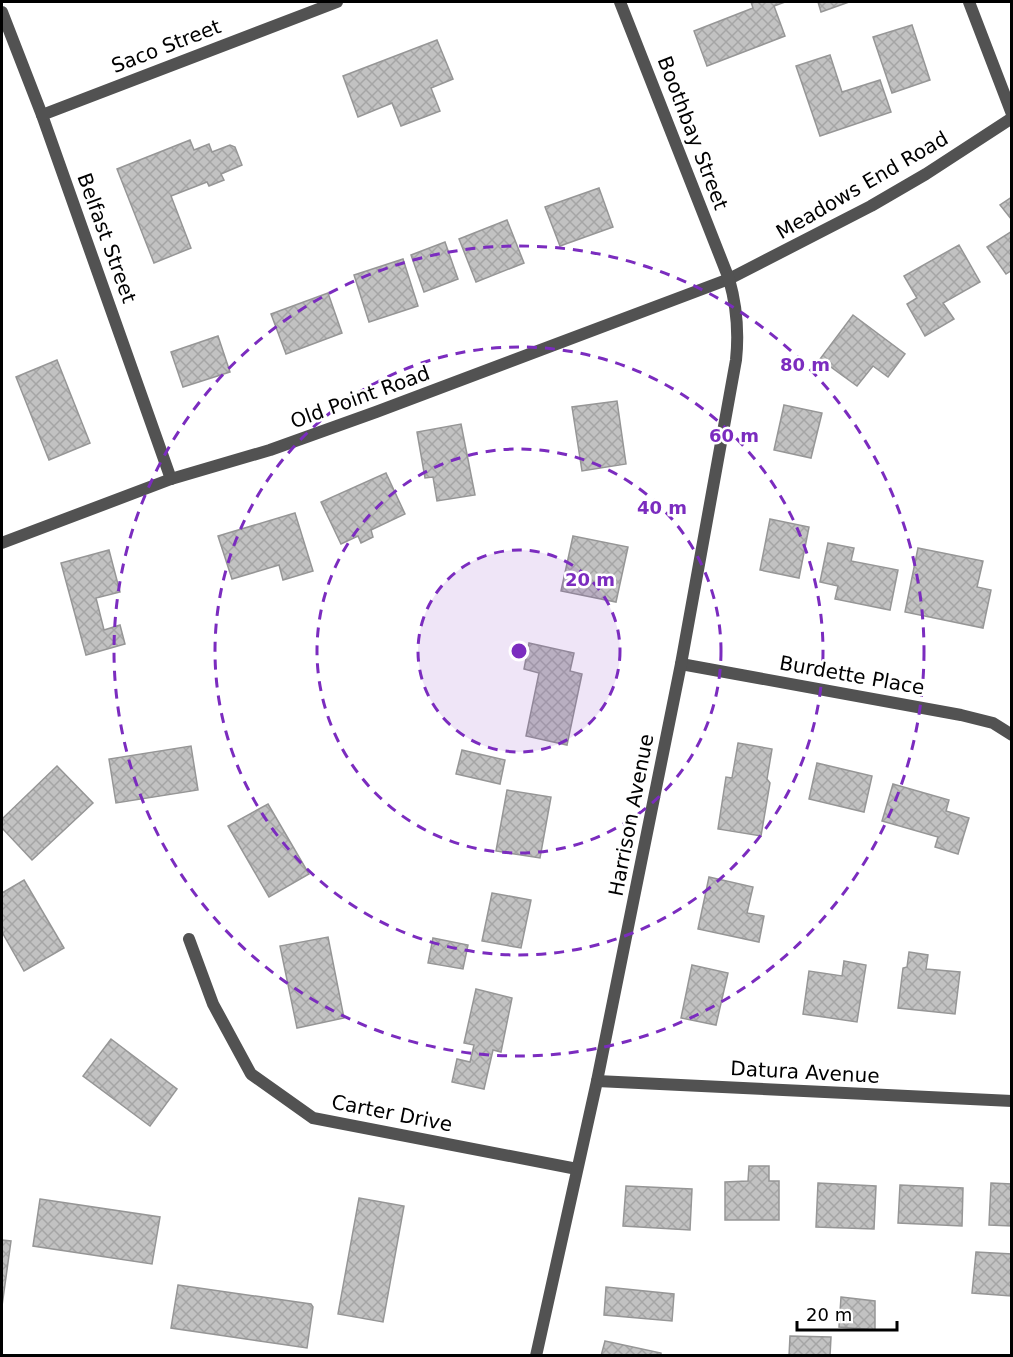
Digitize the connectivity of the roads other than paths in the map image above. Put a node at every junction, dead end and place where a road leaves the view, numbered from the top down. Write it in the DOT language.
graph roads {
  1 [pos="337,2"];
  2 [pos="620,2"];
  3 [pos="969,2"];
  4 [pos="2,12"];
  5 [pos="42,115"];
  6 [pos="1011,116"];
  7 [pos="729,279"];
  8 [pos="171,479"];
  9 [pos="2,543"];
  10 [pos="681,664"];
  11 [pos="1011,735"];
  12 [pos="189,939"];
  13 [pos="597,1081"];
  14 [pos="1011,1101"];
  15 [pos="577,1169"];
  16 [pos="536,1356"];
  1 -- 5 [label="street, Saco Street"];
  2 -- 7 [label="street, Boothbay Street"];
  3 -- 6 [label="street"];
  4 -- 5 [label="street, Belfast Street"];
  5 -- 8 [label="street, Belfast Street"];
  6 -- 7 [label="street, Meadows End Road"];
  7 -- 8 [label="street, Old Point Road"];
  7 -- 10 [label="street, Harrison Avenue"];
  8 -- 9 [label="street, Old Point Road"];
  10 -- 11 [label="street, Burdette Place"];
  10 -- 13 [label="street, Harrison Avenue"];
  12 -- 15 [label="street, Carter Drive"];
  13 -- 14 [label="street, Datura Avenue"];
  13 -- 15 [label="street, Harrison Avenue"];
  15 -- 16 [label="street, Harrison Avenue"];
}
